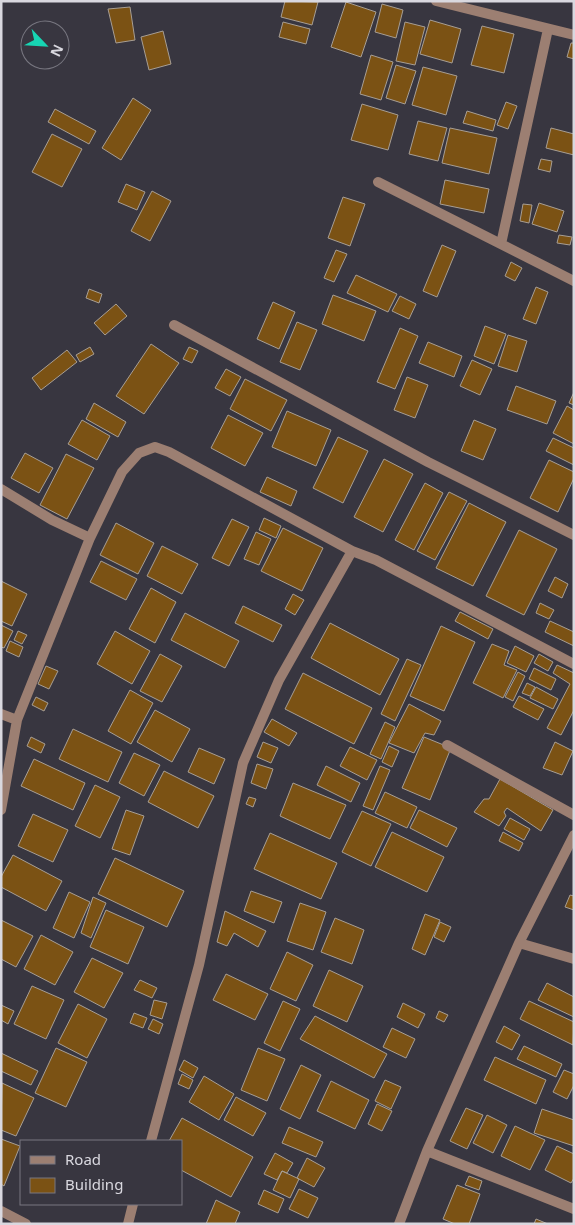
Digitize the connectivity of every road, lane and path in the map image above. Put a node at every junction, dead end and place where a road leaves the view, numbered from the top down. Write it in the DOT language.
graph roads {
  1 [pos="436,1"];
  2 [pos="548,29"];
  3 [pos="574,35"];
  4 [pos="378,182"];
  5 [pos="501,244"];
  6 [pos="574,281"];
  7 [pos="174,325"];
  8 [pos="1,489"];
  9 [pos="574,535"];
  10 [pos="90,538"];
  11 [pos="352,551"];
  12 [pos="574,664"];
  13 [pos="1,714"];
  14 [pos="17,720"];
  15 [pos="447,745"];
  16 [pos="1,810"];
  17 [pos="574,815"];
  18 [pos="574,835"];
  19 [pos="519,943"];
  20 [pos="574,959"];
  21 [pos="151,1140"];
  22 [pos="427,1151"];
  23 [pos="134,1205"];
  24 [pos="574,1210"];
  25 [pos="1,1211"];
  26 [pos="26,1224"];
  27 [pos="128,1224"];
  28 [pos="399,1224"];
  1 -- 2 [label="street"];
  2 -- 3 [label="street"];
  2 -- 5 [label="street"];
  4 -- 5 [label="street"];
  5 -- 6 [label="street"];
  7 -- 9 [label="street"];
  8 -- 10 [label="street"];
  10 -- 11 [label="street"];
  10 -- 14 [label="street"];
  11 -- 12 [label="street"];
  11 -- 21 [label="street"];
  13 -- 14 [label="street"];
  14 -- 16 [label="street"];
  15 -- 17 [label="street"];
  18 -- 19 [label="street"];
  19 -- 20 [label="street"];
  19 -- 22 [label="street"];
  22 -- 24 [label="street"];
  22 -- 28 [label="street"];
  23 -- 27 [label="street"];
  25 -- 26 [label="street"];
}
